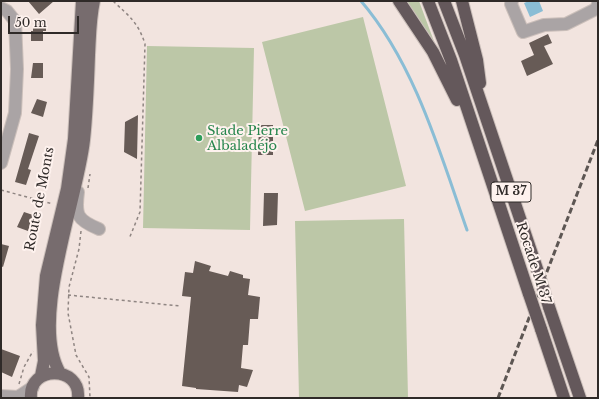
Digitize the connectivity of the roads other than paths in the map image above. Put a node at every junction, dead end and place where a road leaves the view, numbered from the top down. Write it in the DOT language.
graph roads {
  1 [pos="82,1"];
  2 [pos="94,1"];
  3 [pos="399,1"];
  4 [pos="428,1"];
  5 [pos="444,1"];
  6 [pos="462,1"];
  7 [pos="512,1"];
  8 [pos="598,4"];
  9 [pos="1,8"];
  10 [pos="484,112"];
  11 [pos="478,141"];
  12 [pos="82,158"];
  13 [pos="1,163"];
  14 [pos="99,229"];
  15 [pos="60,373"];
  16 [pos="40,376"];
  17 [pos="32,392"];
  18 [pos="1,396"];
  19 [pos="19,397"];
  20 [pos="78,398"];
  21 [pos="564,398"];
  22 [pos="580,398"];
  1 -- 16 [label="main road, Route de Monts"];
  2 -- 12 [label="main road"];
  3 -- 11 [label="highway"];
  4 -- 11 [label="highway, Rocade M 37 / M 37"];
  5 -- 10 [label="highway, Rocade M 37 / M 37"];
  6 -- 10 [label="highway"];
  7 -- 8 [label="street"];
  9 -- 13 [label="street"];
  10 -- 22 [label="highway, Rocade M 37 / M 37, bridge"];
  11 -- 21 [label="highway, Rocade M 37 / M 37, bridge"];
  12 -- 14 [label="street"];
  12 -- 15 [label="main road"];
  15 -- 16 [label="main road"];
  15 -- 20 [label="main road"];
  16 -- 17 [label="main road"];
  17 -- 19 [label="street"];
  18 -- 19 [label="street"];
}
